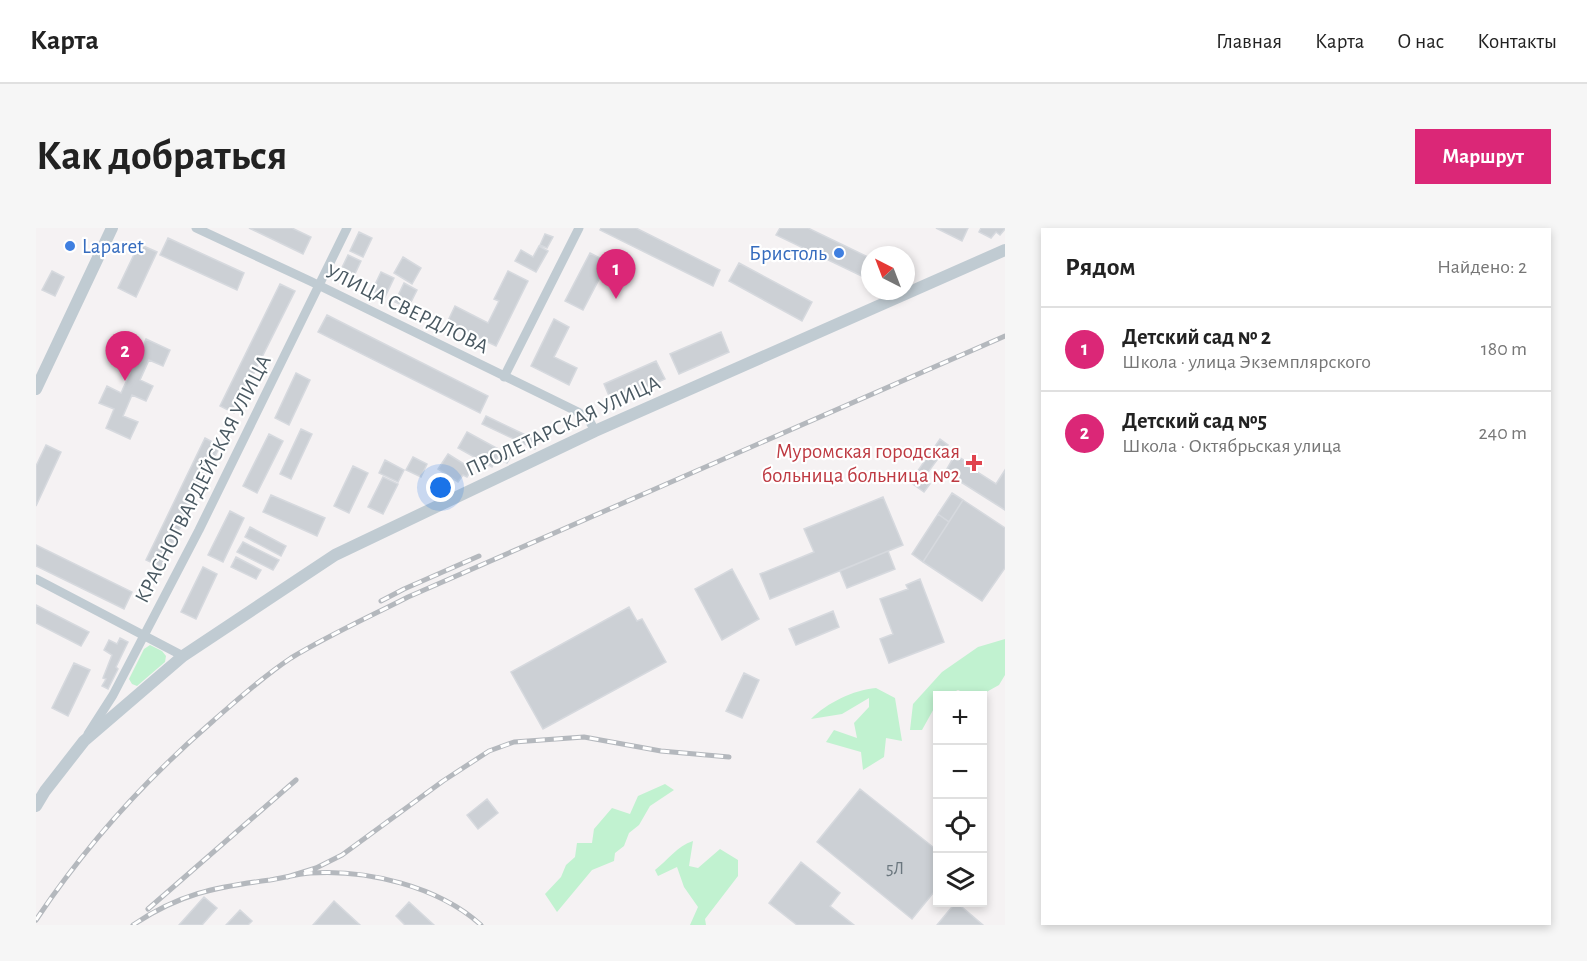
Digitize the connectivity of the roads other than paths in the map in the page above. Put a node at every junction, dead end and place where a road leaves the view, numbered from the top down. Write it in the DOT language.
graph roads {
  1 [pos="112,228"];
  2 [pos="196,228"];
  3 [pos="347,228"];
  4 [pos="579,228"];
  5 [pos="1005,250"];
  6 [pos="318,285"];
  7 [pos="504,377"];
  8 [pos="36,389"];
  9 [pos="595,431"];
  10 [pos="36,579"];
  11 [pos="144,636"];
  12 [pos="183,656"];
  13 [pos="84,741"];
  14 [pos="36,806"];
  1 -- 8 [label="street"];
  2 -- 6 [label="street, УЛИЦА СВЕРДЛОВА"];
  3 -- 6 [label="street, КРАСНОГВАРДЕЙСКАЯ УЛИЦА"];
  4 -- 7 [label="street"];
  5 -- 9 [label="street, ПРОЛЕТАРСКАЯ УЛИЦА"];
  6 -- 7 [label="street, УЛИЦА СВЕРДЛОВА"];
  6 -- 11 [label="street, КРАСНОГВАРДЕЙСКАЯ УЛИЦА"];
  7 -- 9 [label="street, УЛИЦА СВЕРДЛОВА"];
  9 -- 12 [label="street, ПРОЛЕТАРСКАЯ УЛИЦА"];
  10 -- 11 [label="street"];
  11 -- 12 [label="street"];
  11 -- 13 [label="street, КРАСНОГВАРДЕЙСКАЯ УЛИЦА"];
  12 -- 13 [label="street, ПРОЛЕТАРСКАЯ УЛИЦА"];
  13 -- 14 [label="street, ПРОЛЕТАРСКАЯ УЛИЦА"];
}
